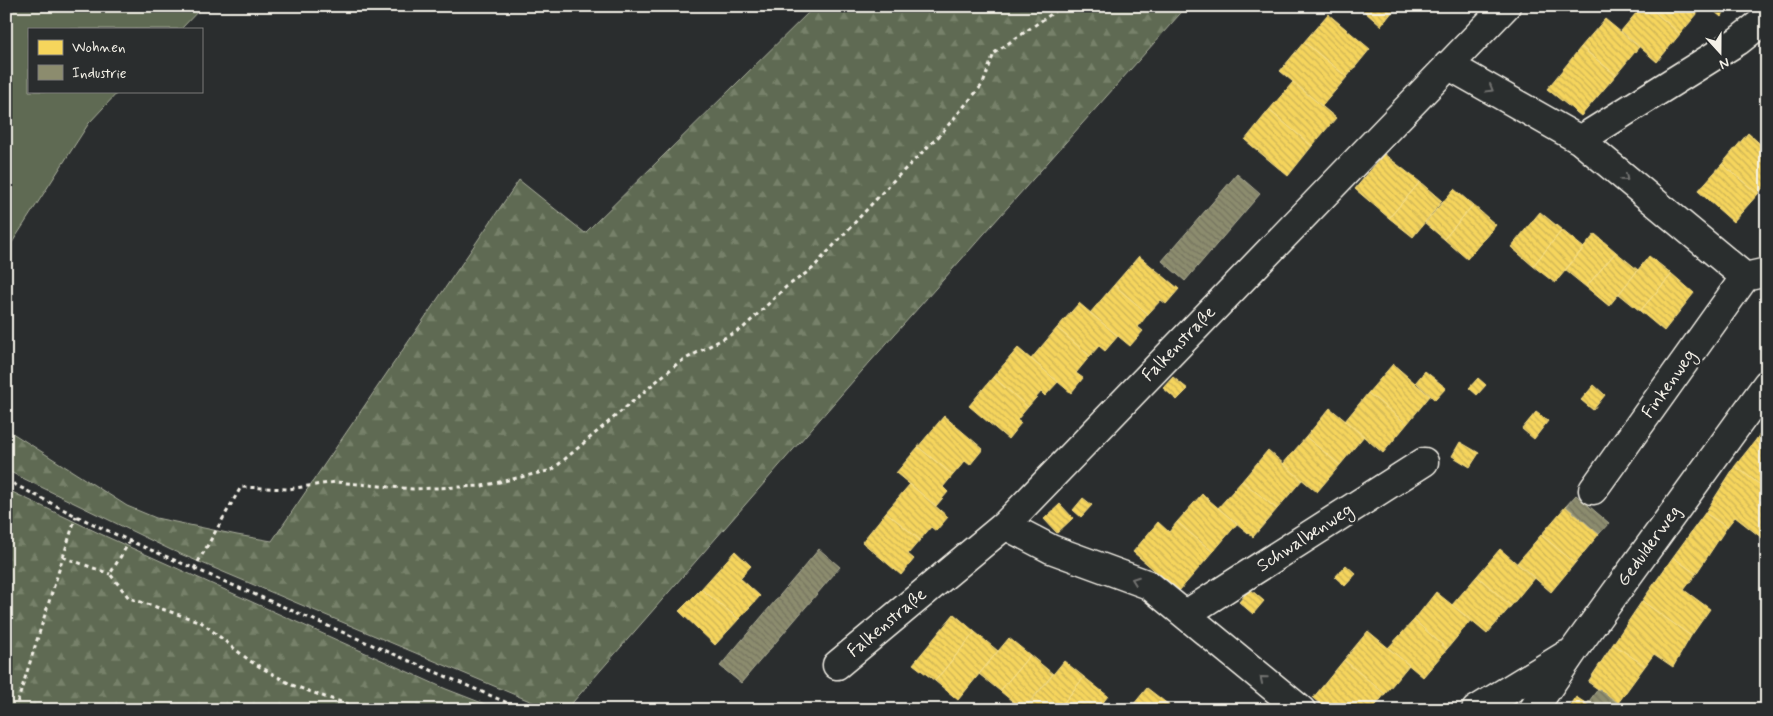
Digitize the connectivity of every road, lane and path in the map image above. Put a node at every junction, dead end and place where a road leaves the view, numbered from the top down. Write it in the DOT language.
graph roads {
  1 [pos="1063,6"];
  2 [pos="1506,6"];
  3 [pos="1767,18"];
  4 [pos="1448,65"];
  5 [pos="1580,140"];
  6 [pos="1756,275"];
  7 [pos="1767,384"];
  8 [pos="1424,462"];
  9 [pos="6,480"];
  10 [pos="1593,490"];
  11 [pos="76,516"];
  12 [pos="1006,525"];
  13 [pos="130,540"];
  14 [pos="64,557"];
  15 [pos="194,569"];
  16 [pos="110,574"];
  17 [pos="1186,614"];
  18 [pos="1574,650"];
  19 [pos="837,665"];
  20 [pos="15,710"];
  21 [pos="368,710"];
  22 [pos="524,710"];
  23 [pos="1301,710"];
  24 [pos="1476,710"];
  25 [pos="1533,710"];
  1 -- 15 [label="path"];
  2 -- 4 [label="street, Falkenstraße"];
  3 -- 5 [label="street"];
  4 -- 5 [label="street, Finkenweg, one-way"];
  4 -- 12 [label="street, Falkenstraße"];
  5 -- 6 [label="street, Finkenweg, one-way"];
  6 -- 10 [label="street, Finkenweg"];
  7 -- 18 [label="street, Gedulderweg"];
  8 -- 17 [label="street, Schwalbenweg"];
  9 -- 11 [label="path"];
  11 -- 13 [label="path"];
  11 -- 14 [label="path"];
  17 -- 12 [label="street, one-way"];
  12 -- 19 [label="street, Falkenstraße"];
  13 -- 15 [label="path"];
  13 -- 16 [label="path"];
  14 -- 16 [label="path"];
  14 -- 20 [label="path"];
  15 -- 22 [label="path"];
  16 -- 21 [label="path"];
  23 -- 17 [label="street, one-way"];
  18 -- 24 [label="street"];
  18 -- 25 [label="street, Gedulderweg"];
}
